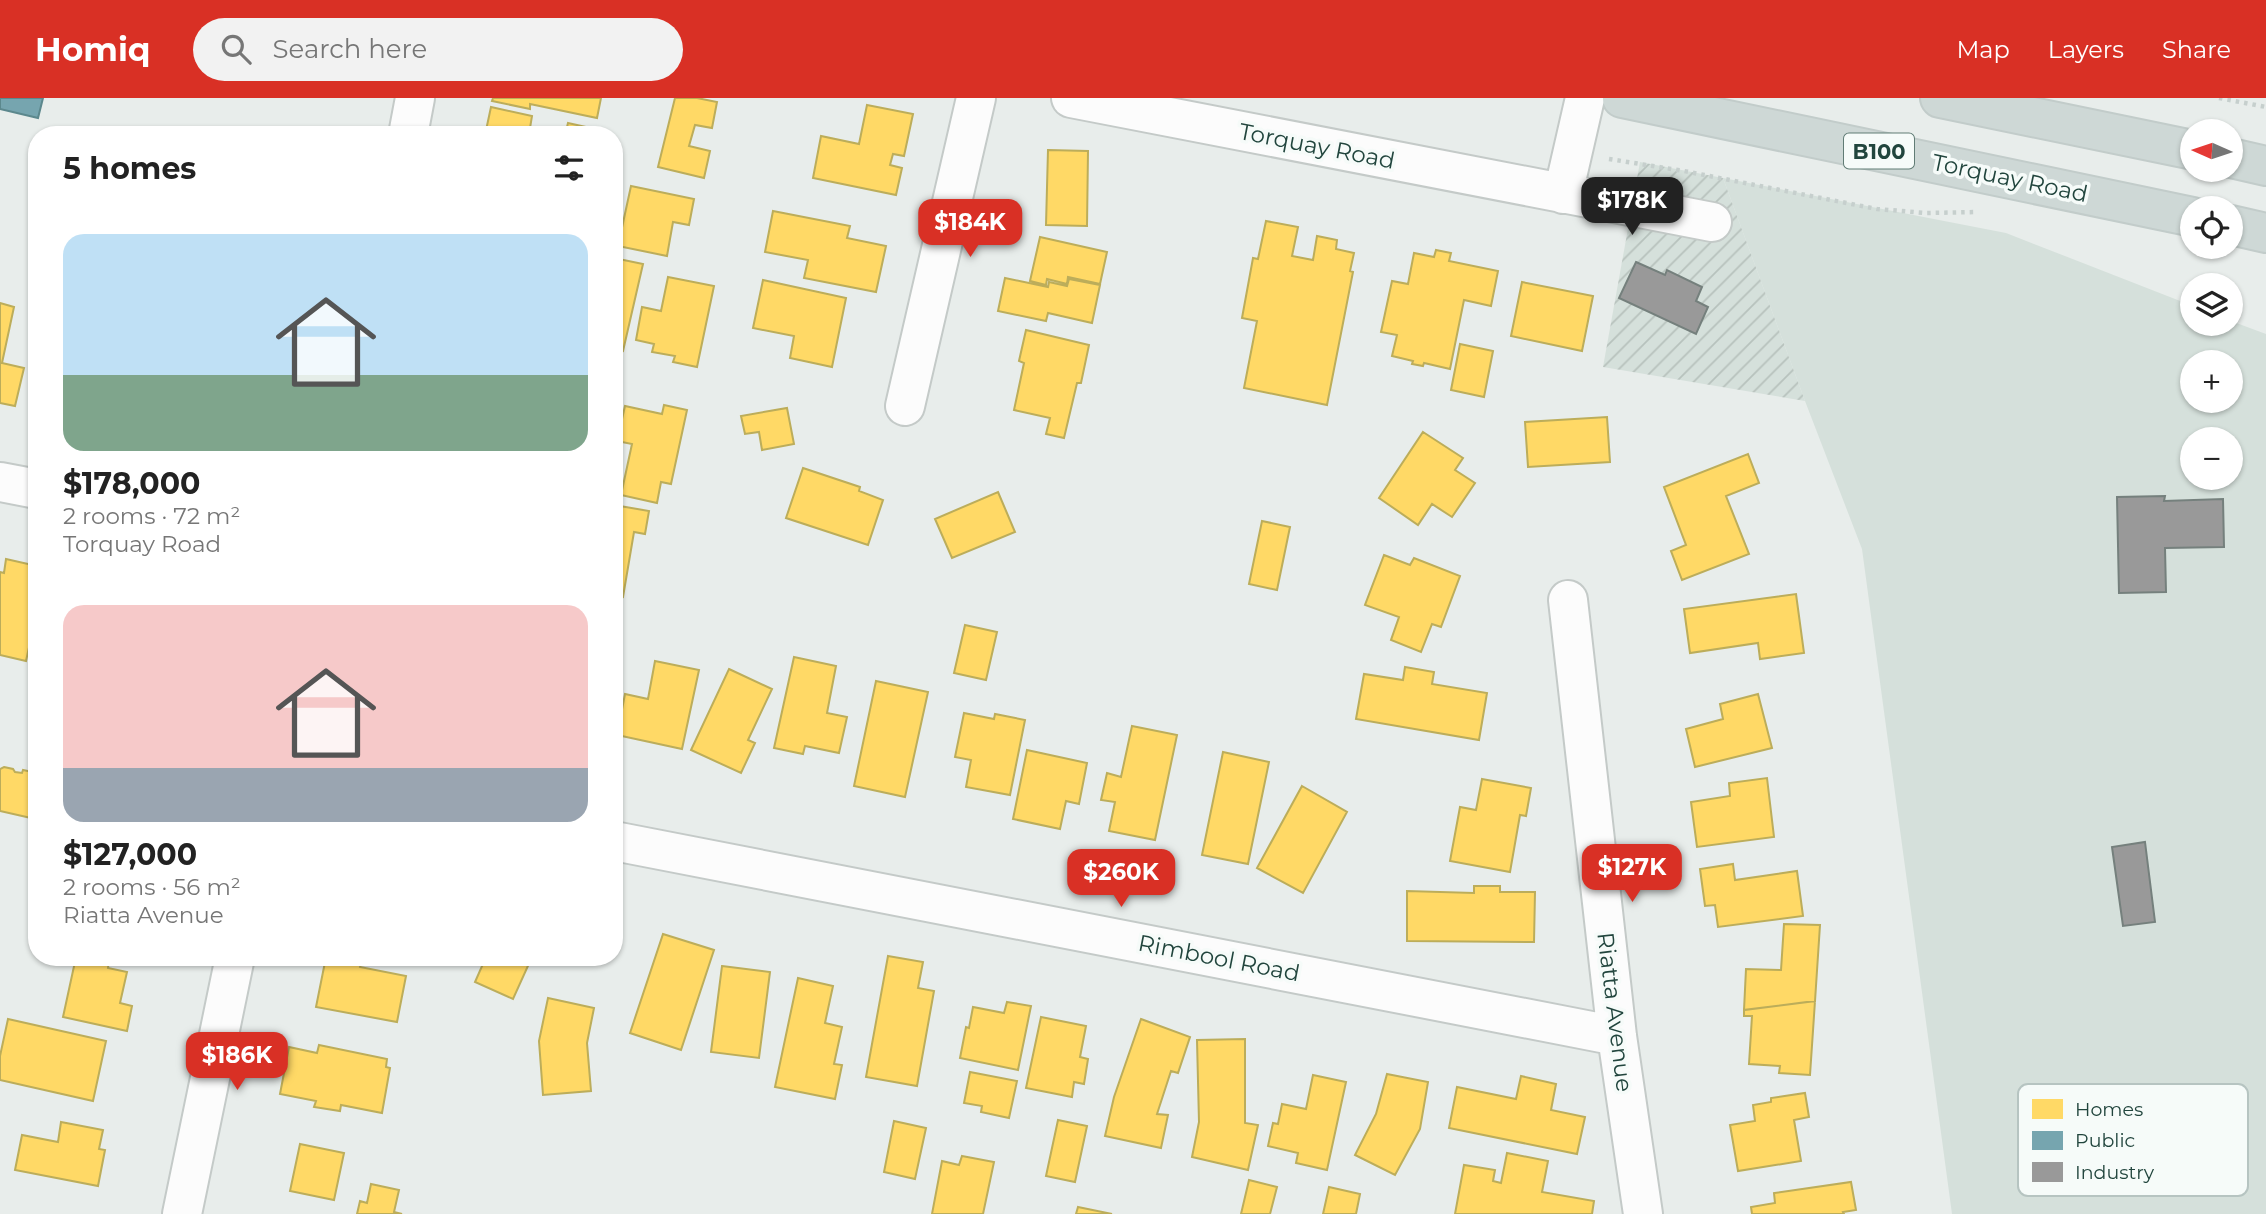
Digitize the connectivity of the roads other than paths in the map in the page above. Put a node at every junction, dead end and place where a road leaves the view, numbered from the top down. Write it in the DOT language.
graph roads {
  1 [pos="415,98"];
  2 [pos="976,98"];
  3 [pos="1072,98"];
  4 [pos="1585,98"];
  5 [pos="1622,98"];
  6 [pos="1940,98"];
  7 [pos="410,126"];
  8 [pos="2180,147"];
  9 [pos="2244,161"];
  10 [pos="2266,166"];
  11 [pos="1563,194"];
  12 [pos="2180,214"];
  13 [pos="1712,222"];
  14 [pos="2243,228"];
  15 [pos="2266,233"];
  16 [pos="905,406"];
  17 [pos="0,482"];
  18 [pos="28,487"];
  19 [pos="1567,600"];
  20 [pos="623,843"];
  21 [pos="232,966"];
  22 [pos="1617,1036"];
  23 [pos="182,1214"];
  24 [pos="1643,1214"];
  1 -- 7 [label="street"];
  2 -- 16 [label="street"];
  3 -- 11 [label="street, Torquay Road"];
  4 -- 11 [label="street"];
  5 -- 12 [label="main road, Torquay Road / B100"];
  6 -- 8 [label="main road"];
  9 -- 10 [label="main road"];
  11 -- 13 [label="street, Torquay Road"];
  14 -- 15 [label="main road"];
  17 -- 18 [label="street"];
  19 -- 22 [label="street, Riatta Avenue"];
  20 -- 22 [label="street, Rimbool Road"];
  21 -- 23 [label="street"];
  22 -- 24 [label="street, Riatta Avenue"];
}
